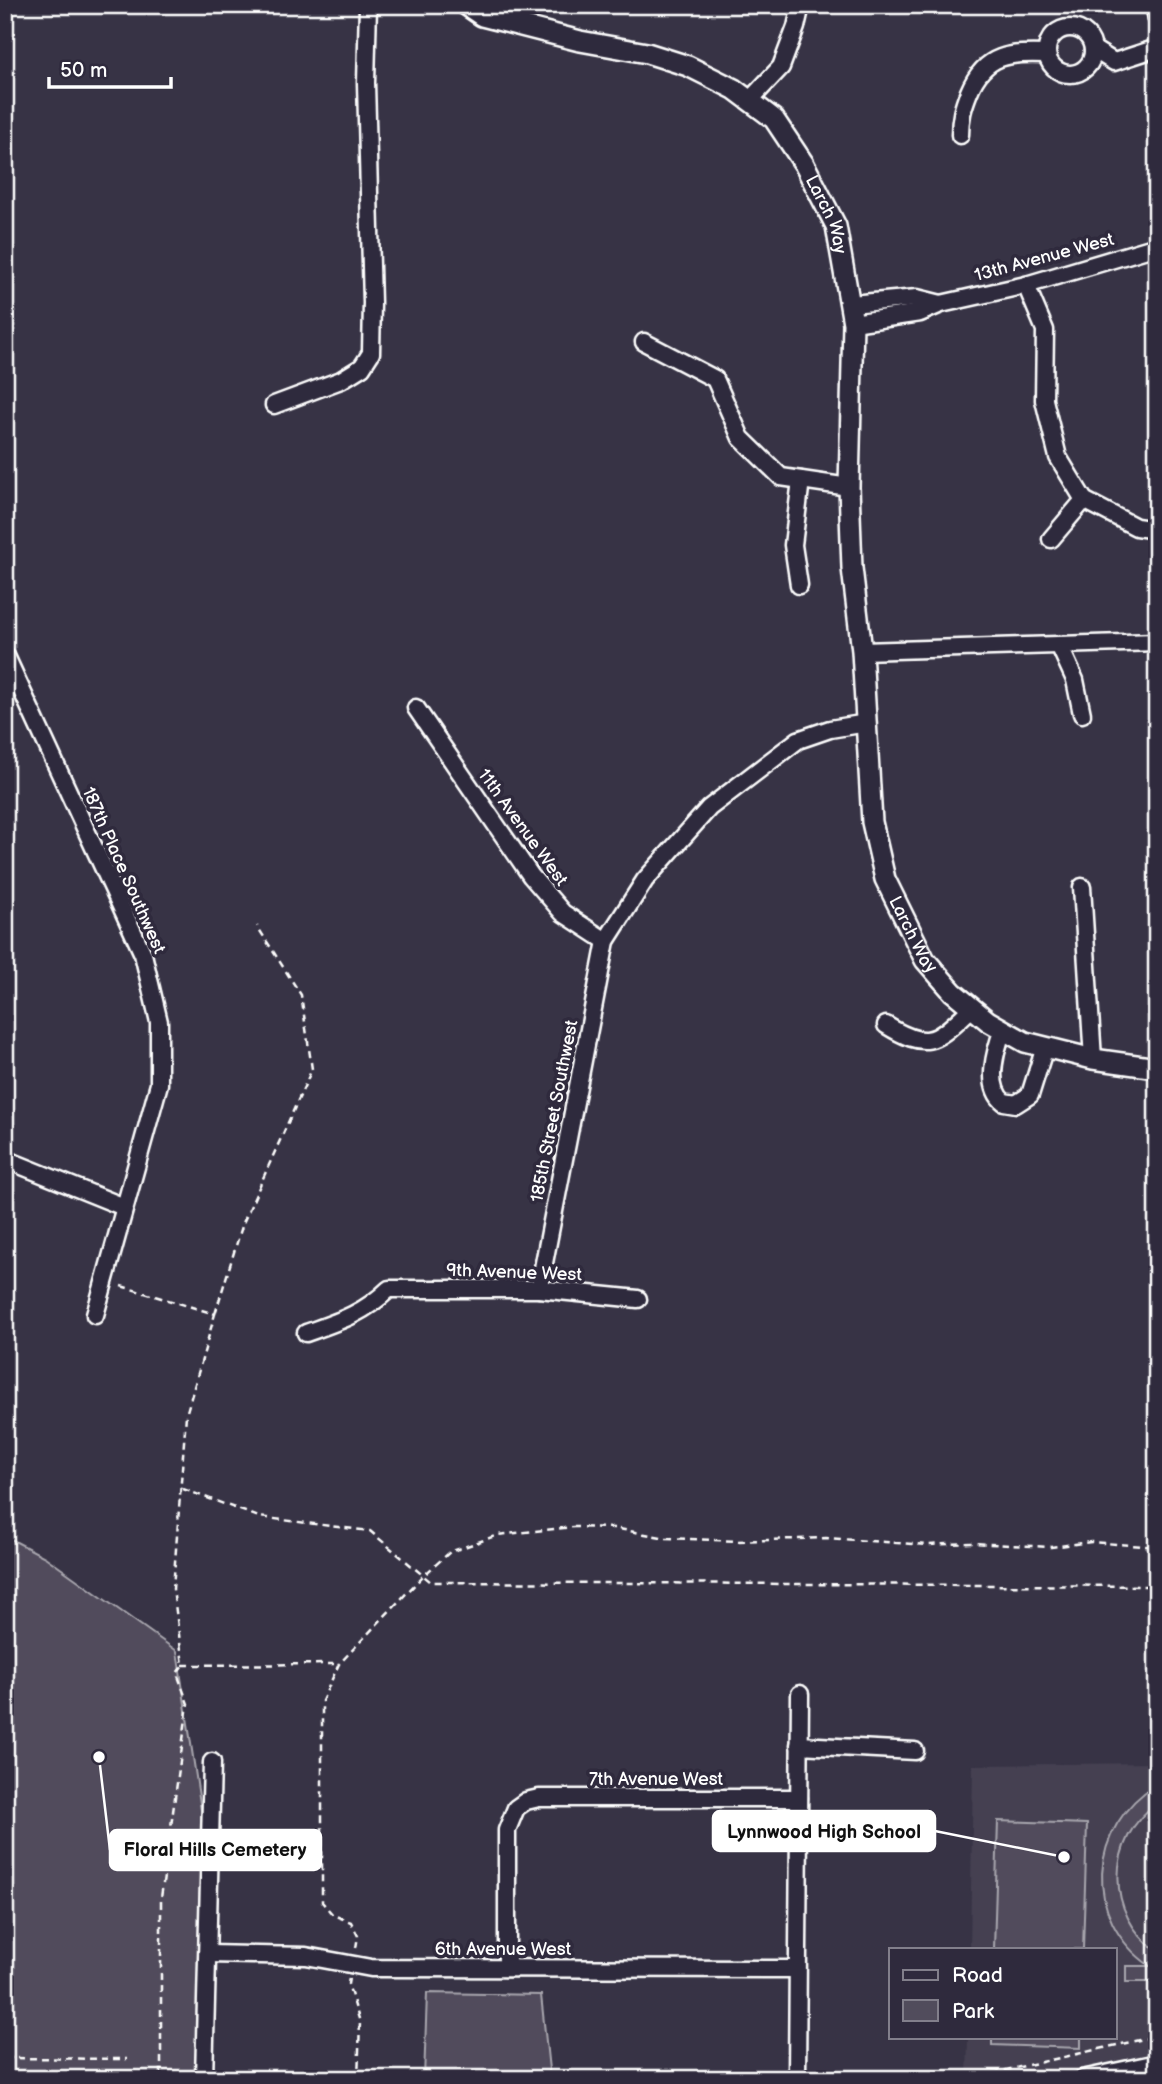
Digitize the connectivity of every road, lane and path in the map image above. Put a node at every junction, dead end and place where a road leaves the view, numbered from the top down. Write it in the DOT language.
graph roads {
  1 [pos="368,5"];
  2 [pos="466,5"];
  3 [pos="801,5"];
  4 [pos="1154,5"];
  5 [pos="1157,19"];
  6 [pos="1157,48"];
  7 [pos="1093,49"];
  8 [pos="1047,54"];
  9 [pos="749,101"];
  10 [pos="960,135"];
  11 [pos="1157,246"];
  12 [pos="1026,285"];
  13 [pos="852,314"];
  14 [pos="645,342"];
  15 [pos="274,405"];
  16 [pos="802,480"];
  17 [pos="849,487"];
  18 [pos="1084,500"];
  19 [pos="1157,530"];
  20 [pos="1051,539"];
  21 [pos="799,585"];
  22 [pos="1157,642"];
  23 [pos="1059,645"];
  24 [pos="862,651"];
  25 [pos="5,654"];
  26 [pos="416,708"];
  27 [pos="1082,714"];
  28 [pos="867,723"];
  29 [pos="1082,887"];
  30 [pos="257,926"];
  31 [pos="606,941"];
  32 [pos="972,1008"];
  33 [pos="886,1025"];
  34 [pos="1003,1029"];
  35 [pos="1045,1047"];
  36 [pos="1093,1059"];
  37 [pos="1157,1068"];
  38 [pos="5,1160"];
  39 [pos="124,1207"];
  40 [pos="104,1281"];
  41 [pos="540,1289"];
  42 [pos="638,1299"];
  43 [pos="215,1314"];
  44 [pos="96,1315"];
  45 [pos="306,1333"];
  46 [pos="183,1489"];
  47 [pos="1157,1547"];
  48 [pos="422,1577"];
  49 [pos="1157,1586"];
  50 [pos="339,1664"];
  51 [pos="183,1665"];
  52 [pos="800,1694"];
  53 [pos="799,1745"];
  54 [pos="915,1751"];
  55 [pos="212,1762"];
  56 [pos="799,1798"];
  57 [pos="209,1954"];
  58 [pos="352,1965"];
  59 [pos="507,1968"];
  60 [pos="797,1969"];
  61 [pos="1157,2036"];
  62 [pos="5,2058"];
  63 [pos="127,2059"];
  64 [pos="1157,2063"];
  65 [pos="993,2073"];
  66 [pos="1093,2077"];
  67 [pos="161,2079"];
  68 [pos="204,2079"];
  69 [pos="358,2079"];
  70 [pos="797,2079"];
  1 -- 15 [label="street"];
  2 -- 9 [label="main road, Larch Way"];
  3 -- 9 [label="street"];
  4 -- 5 [label="street"];
  6 -- 7 [label="street"];
  7 -- 8 [label="street"];
  7 -- 8 [label="street"];
  8 -- 10 [label="street"];
  9 -- 13 [label="main road, Larch Way"];
  11 -- 12 [label="street, 13th Avenue West"];
  12 -- 13 [label="street, 13th Avenue West"];
  12 -- 18 [label="street"];
  13 -- 17 [label="main road, Larch Way"];
  14 -- 16 [label="street"];
  16 -- 17 [label="street"];
  16 -- 21 [label="street"];
  17 -- 24 [label="main road, Larch Way"];
  18 -- 19 [label="street"];
  18 -- 20 [label="street"];
  22 -- 23 [label="street"];
  23 -- 24 [label="street"];
  23 -- 27 [label="street"];
  24 -- 28 [label="main road, Larch Way"];
  25 -- 39 [label="street, 187th Place Southwest"];
  26 -- 31 [label="street, 11th Avenue West"];
  28 -- 31 [label="street"];
  28 -- 32 [label="main road, Larch Way"];
  29 -- 36 [label="street"];
  30 -- 43 [label="path"];
  31 -- 41 [label="street, 185th Street Southwest"];
  32 -- 33 [label="street"];
  32 -- 34 [label="main road, Larch Way"];
  34 -- 35 [label="main road, Larch Way"];
  34 -- 35 [label="street"];
  35 -- 36 [label="main road, Larch Way"];
  36 -- 37 [label="main road, Larch Way"];
  38 -- 39 [label="street"];
  39 -- 40 [label="street, 187th Place Southwest"];
  40 -- 43 [label="path"];
  40 -- 44 [label="street, 187th Place Southwest"];
  41 -- 42 [label="street, 9th Avenue West"];
  41 -- 45 [label="street, 9th Avenue West"];
  43 -- 51 [label="path"];
  46 -- 48 [label="path"];
  47 -- 48 [label="path"];
  48 -- 49 [label="path"];
  48 -- 50 [label="path"];
  50 -- 51 [label="path"];
  50 -- 58 [label="path"];
  51 -- 67 [label="path"];
  52 -- 53 [label="street"];
  53 -- 54 [label="street"];
  53 -- 56 [label="street"];
  55 -- 57 [label="street"];
  56 -- 59 [label="street, 7th Avenue West"];
  56 -- 60 [label="street"];
  57 -- 58 [label="street, 6th Avenue West"];
  57 -- 68 [label="street"];
  58 -- 59 [label="street, 6th Avenue West"];
  58 -- 69 [label="path"];
  59 -- 60 [label="street, 6th Avenue West"];
  60 -- 70 [label="street"];
  61 -- 65 [label="path"];
  62 -- 63 [label="path"];
  64 -- 66 [label="street"];
}
